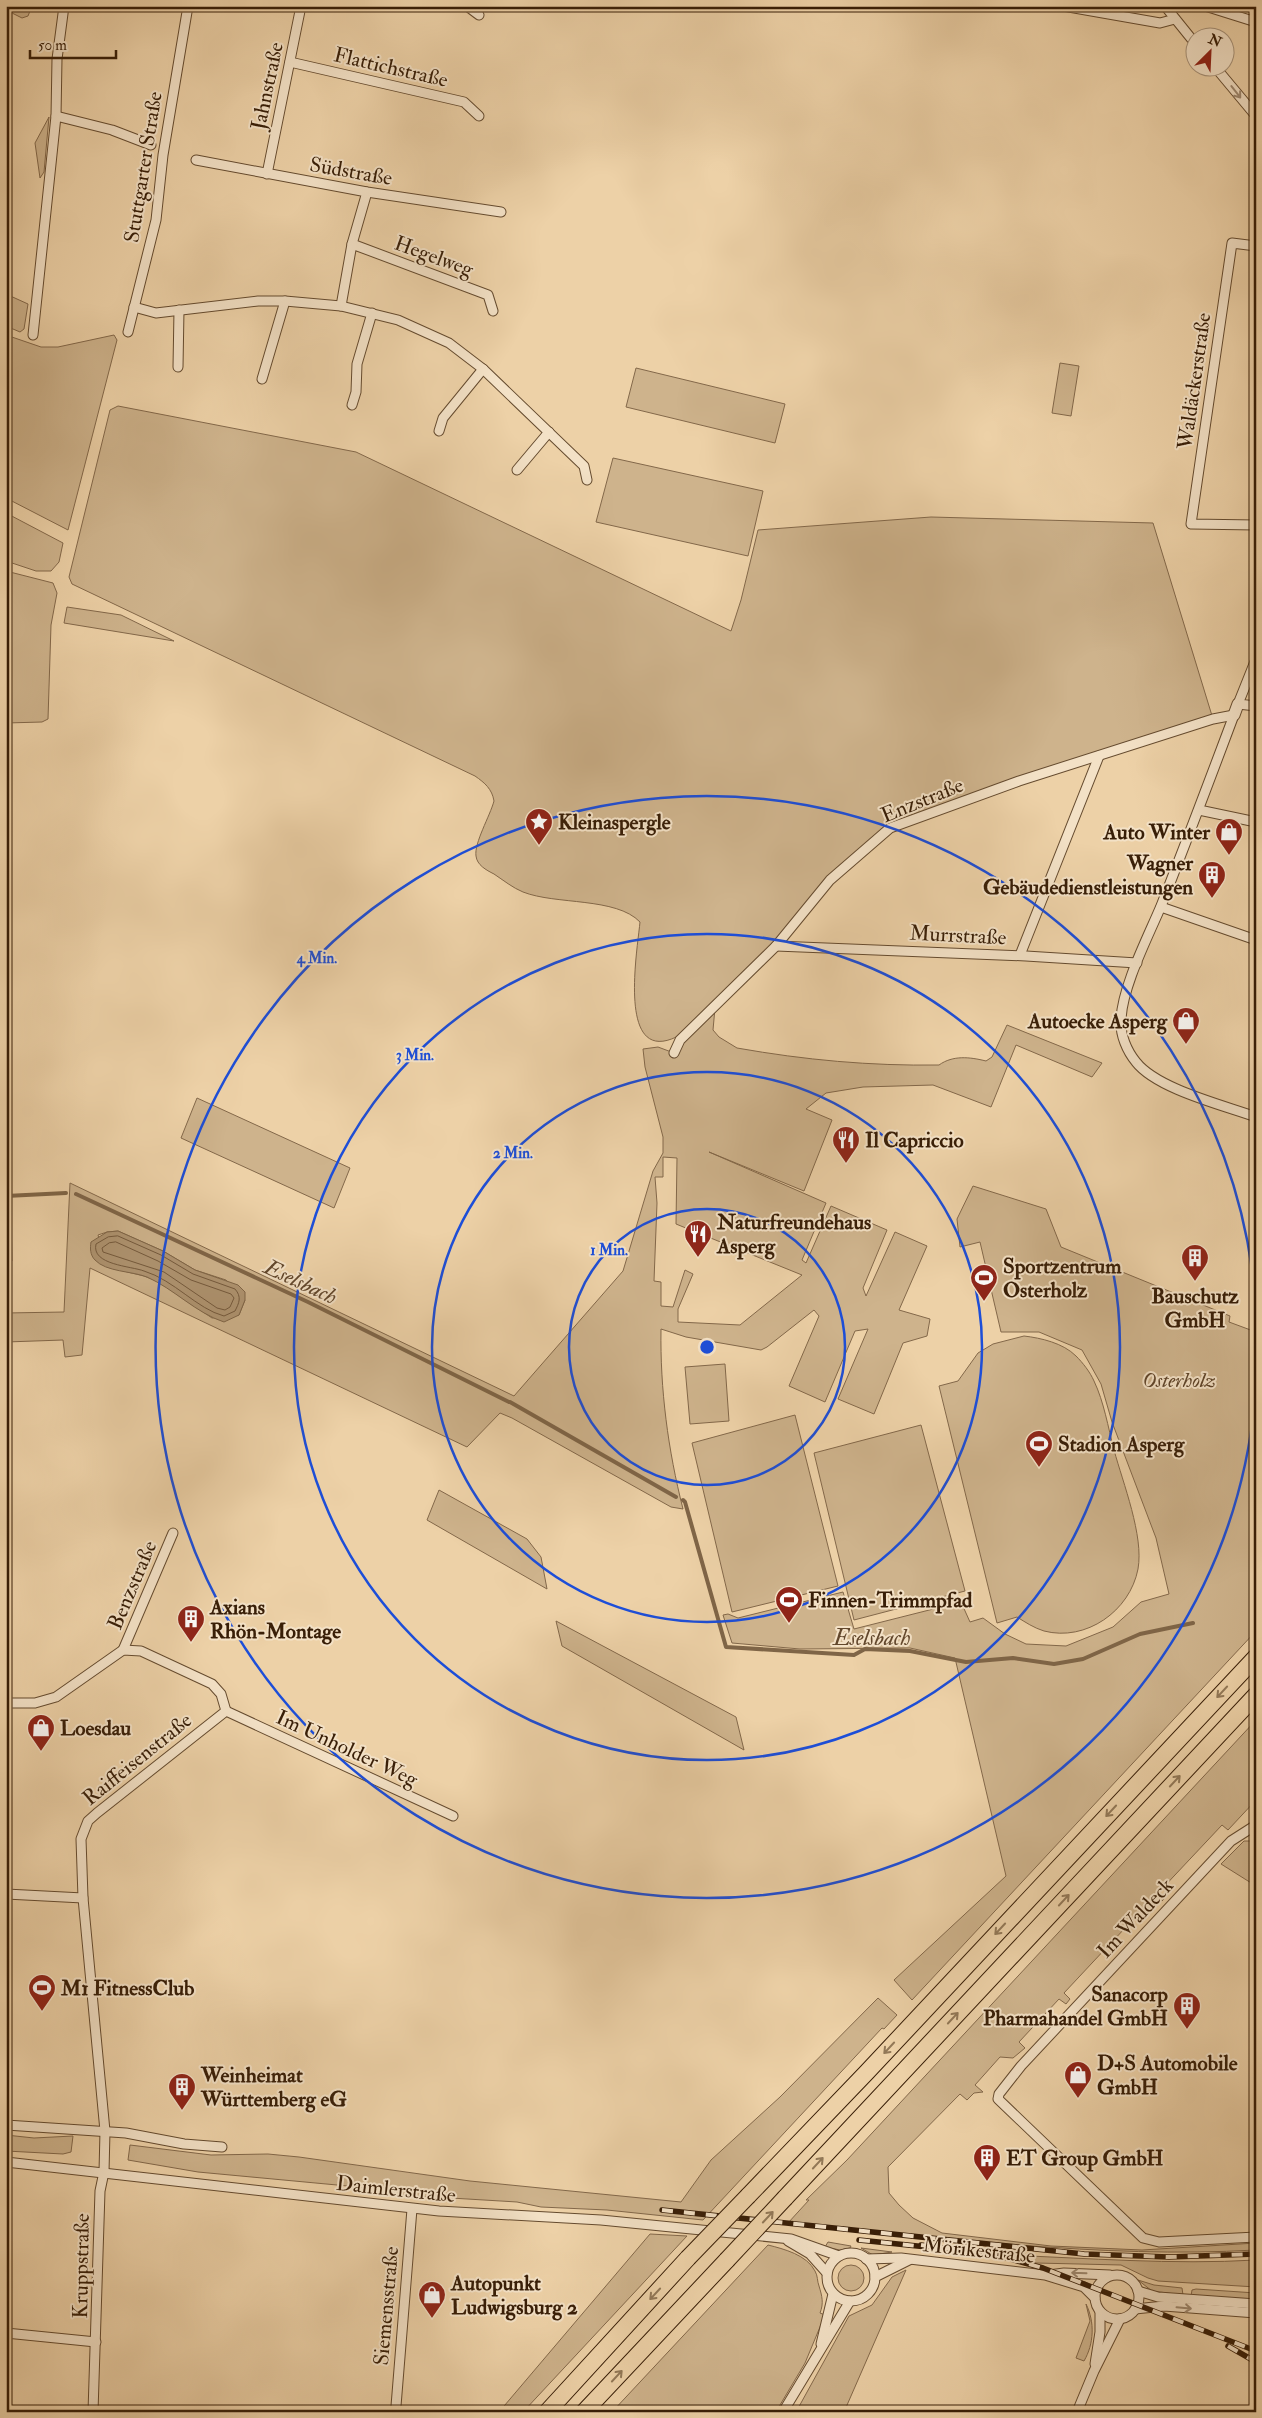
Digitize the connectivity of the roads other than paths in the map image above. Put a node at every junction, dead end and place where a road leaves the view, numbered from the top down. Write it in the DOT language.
graph roads {
  1 [pos="64,6"];
  2 [pos="188,6"];
  3 [pos="301,6"];
  4 [pos="466,6"];
  5 [pos="1063,6"];
  6 [pos="1165,6"];
  7 [pos="1205,6"];
  8 [pos="479,15"];
  9 [pos="1175,19"];
  10 [pos="1256,22"];
  11 [pos="1184,30"];
  12 [pos="290,62"];
  13 [pos="1224,78"];
  14 [pos="56,116"];
  15 [pos="479,116"];
  16 [pos="1256,116"];
  17 [pos="151,145"];
  18 [pos="196,160"];
  19 [pos="267,174"];
  20 [pos="367,192"];
  21 [pos="501,212"];
  22 [pos="352,244"];
  23 [pos="1256,246"];
  24 [pos="285,301"];
  25 [pos="341,306"];
  26 [pos="134,307"];
  27 [pos="179,310"];
  28 [pos="493,312"];
  29 [pos="372,313"];
  30 [pos="128,332"];
  31 [pos="33,335"];
  32 [pos="178,367"];
  33 [pos="483,368"];
  34 [pos="262,379"];
  35 [pos="352,405"];
  36 [pos="439,431"];
  37 [pos="549,432"];
  38 [pos="517,470"];
  39 [pos="587,480"];
  40 [pos="1256,525"];
  41 [pos="1256,659"];
  42 [pos="1256,706"];
  43 [pos="1236,709"];
  44 [pos="1099,756"];
  45 [pos="1199,810"];
  46 [pos="1256,822"];
  47 [pos="1160,907"];
  48 [pos="1256,940"];
  49 [pos="776,946"];
  50 [pos="1020,956"];
  51 [pos="1138,963"];
  52 [pos="674,1053"];
  53 [pos="1256,1117"];
  54 [pos="173,1533"];
  55 [pos="124,1650"];
  56 [pos="1256,1656"];
  57 [pos="1256,1695"];
  58 [pos="6,1703"];
  59 [pos="226,1711"];
  60 [pos="453,1816"];
  61 [pos="1256,1825"];
  62 [pos="6,1894"];
  63 [pos="83,1898"];
  64 [pos="6,2125"];
  65 [pos="105,2131"];
  66 [pos="222,2146"];
  67 [pos="6,2162"];
  68 [pos="104,2172"];
  69 [pos="100,2191"];
  70 [pos="412,2209"];
  71 [pos="1256,2236"];
  72 [pos="784,2239"];
  73 [pos="839,2256"];
  74 [pos="866,2259"];
  75 [pos="909,2260"];
  76 [pos="827,2273"];
  77 [pos="1113,2275"];
  78 [pos="1045,2276"];
  79 [pos="875,2277"];
  80 [pos="1138,2291"];
  81 [pos="833,2294"];
  82 [pos="1095,2298"];
  83 [pos="850,2301"];
  84 [pos="1256,2304"];
  85 [pos="1135,2308"];
  86 [pos="1100,2312"];
  87 [pos="1256,2314"];
  88 [pos="1120,2319"];
  89 [pos="6,2333"];
  90 [pos="96,2342"];
  91 [pos="820,2349"];
  92 [pos="1094,2372"];
  93 [pos="396,2406"];
  94 [pos="93,2412"];
  95 [pos="547,2412"];
  96 [pos="584,2412"];
  97 [pos="783,2412"];
  98 [pos="1077,2412"];
  1 -- 14 [label="street"];
  2 -- 26 [label="street, Stuttgarter Straße"];
  3 -- 12 [label="street, Jahnstraße"];
  4 -- 8 [label="street"];
  5 -- 9 [label="street"];
  6 -- 9 [label="street"];
  7 -- 10 [label="street"];
  9 -- 11 [label="street"];
  12 -- 15 [label="street, Flattichstraße"];
  12 -- 19 [label="street, Jahnstraße"];
  13 -- 16 [label="street, one-way"];
  14 -- 17 [label="street"];
  14 -- 31 [label="street"];
  18 -- 19 [label="street, Südstraße"];
  19 -- 20 [label="street, Südstraße"];
  20 -- 21 [label="street, Südstraße"];
  20 -- 22 [label="street"];
  22 -- 25 [label="street"];
  22 -- 28 [label="street, Hegelweg"];
  23 -- 40 [label="street, Waldäckerstraße"];
  24 -- 25 [label="street"];
  24 -- 27 [label="street"];
  24 -- 34 [label="street"];
  25 -- 29 [label="street"];
  26 -- 27 [label="street"];
  26 -- 30 [label="street, Stuttgarter Straße"];
  27 -- 32 [label="street"];
  29 -- 33 [label="street"];
  29 -- 35 [label="street"];
  33 -- 36 [label="street"];
  33 -- 37 [label="street"];
  37 -- 38 [label="street"];
  37 -- 39 [label="street"];
  41 -- 43 [label="street"];
  42 -- 43 [label="street, Enzstraße"];
  43 -- 44 [label="street, Enzstraße"];
  43 -- 45 [label="street"];
  44 -- 49 [label="street, Enzstraße"];
  44 -- 50 [label="street"];
  45 -- 46 [label="street"];
  45 -- 47 [label="street"];
  47 -- 48 [label="street"];
  47 -- 51 [label="street"];
  49 -- 50 [label="street, Murrstraße"];
  49 -- 52 [label="street, Enzstraße"];
  50 -- 51 [label="street, Murrstraße"];
  51 -- 53 [label="street"];
  54 -- 55 [label="street, Benzstraße"];
  55 -- 58 [label="street"];
  55 -- 59 [label="street"];
  56 -- 95 [label="highway, one-way, bridge"];
  96 -- 57 [label="highway, one-way, bridge"];
  59 -- 60 [label="street, Im Unholder Weg"];
  59 -- 63 [label="street, Raiffeisenstraße"];
  61 -- 71 [label="street, Im Waldeck"];
  62 -- 63 [label="street"];
  63 -- 65 [label="street, Raiffeisenstraße"];
  64 -- 65 [label="street"];
  65 -- 66 [label="street"];
  65 -- 68 [label="street, Raiffeisenstraße"];
  67 -- 68 [label="street, Daimlerstraße"];
  68 -- 69 [label="street, Raiffeisenstraße"];
  68 -- 70 [label="street, Daimlerstraße"];
  69 -- 90 [label="street, Kruppstraße"];
  70 -- 72 [label="street, Daimlerstraße"];
  70 -- 93 [label="street, Siemensstraße"];
  72 -- 73 [label="street, Daimlerstraße"];
  72 -- 76 [label="street, Daimlerstraße"];
  73 -- 74 [label="street"];
  73 -- 76 [label="street"];
  74 -- 75 [label="street, Mörikestraße"];
  74 -- 79 [label="street"];
  75 -- 78 [label="street, Mörikestraße"];
  75 -- 79 [label="street, Mörikestraße"];
  76 -- 81 [label="street"];
  77 -- 78 [label="street, Mörikestraße, one-way"];
  77 -- 80 [label="street, Mörikestraße"];
  77 -- 82 [label="street"];
  78 -- 82 [label="street, Mörikestraße"];
  79 -- 83 [label="street"];
  80 -- 84 [label="street, Mörikestraße"];
  80 -- 85 [label="street"];
  81 -- 83 [label="street"];
  81 -- 91 [label="street"];
  82 -- 86 [label="street"];
  83 -- 91 [label="street"];
  85 -- 87 [label="street, one-way"];
  85 -- 88 [label="street"];
  86 -- 88 [label="street"];
  86 -- 92 [label="street"];
  88 -- 92 [label="street"];
  89 -- 90 [label="street, Kruppstraße"];
  90 -- 94 [label="street, Kruppstraße"];
  91 -- 97 [label="street"];
  92 -- 98 [label="street"];
}
